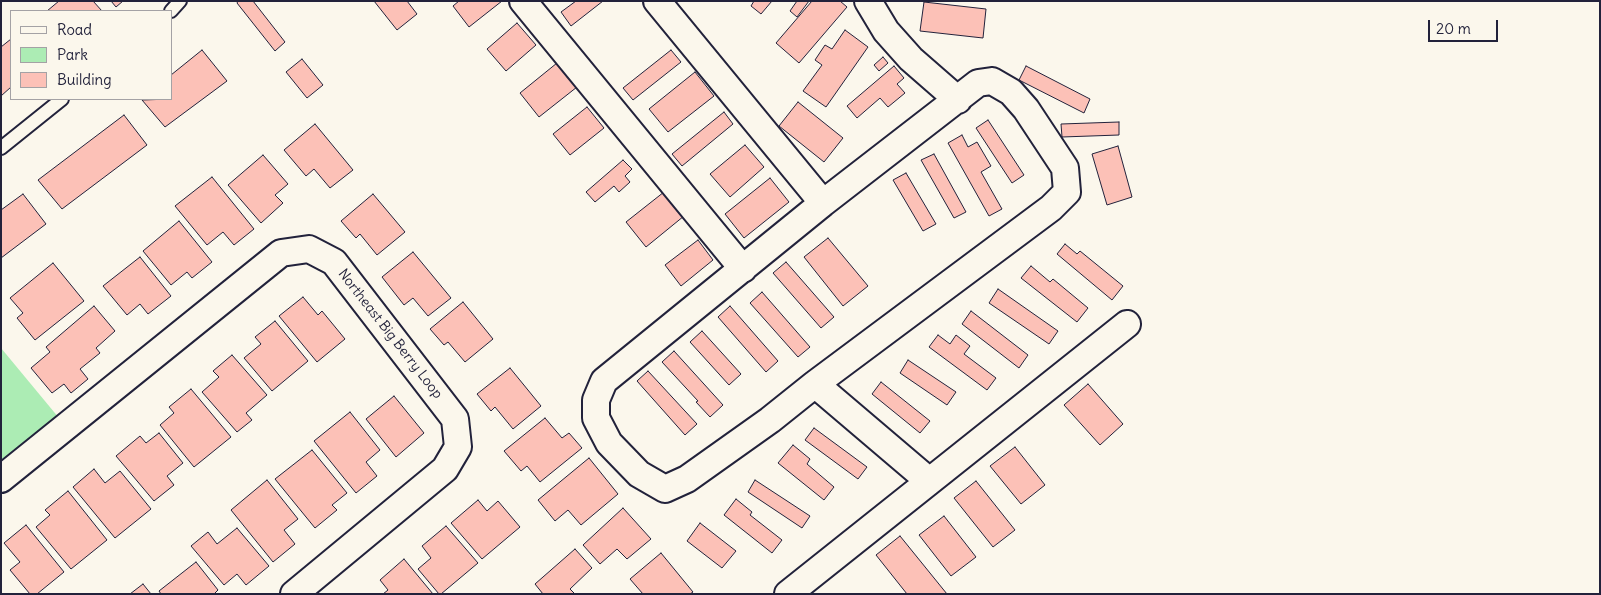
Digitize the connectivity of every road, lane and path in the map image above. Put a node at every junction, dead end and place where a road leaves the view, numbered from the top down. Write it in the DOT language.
graph roads {
  1 [pos="180,1"];
  2 [pos="523,1"];
  3 [pos="657,1"];
  4 [pos="868,1"];
  5 [pos="171,10"];
  6 [pos="61,100"];
  7 [pos="958,100"];
  8 [pos="1,148"];
  9 [pos="822,203"];
  10 [pos="743,269"];
  11 [pos="1127,324"];
  12 [pos="815,384"];
  13 [pos="1,479"];
  14 [pos="929,481"];
  15 [pos="294,594"];
  16 [pos="788,594"];
  1 -- 5 [label="lane"];
  2 -- 10 [label="street"];
  3 -- 9 [label="street"];
  4 -- 7 [label="street"];
  6 -- 8 [label="lane"];
  7 -- 9 [label="street"];
  7 -- 12 [label="street"];
  9 -- 10 [label="street"];
  10 -- 12 [label="street"];
  11 -- 14 [label="street"];
  12 -- 14 [label="street"];
  13 -- 15 [label="street, Northeast Big Berry Loop"];
  14 -- 16 [label="street"];
}
